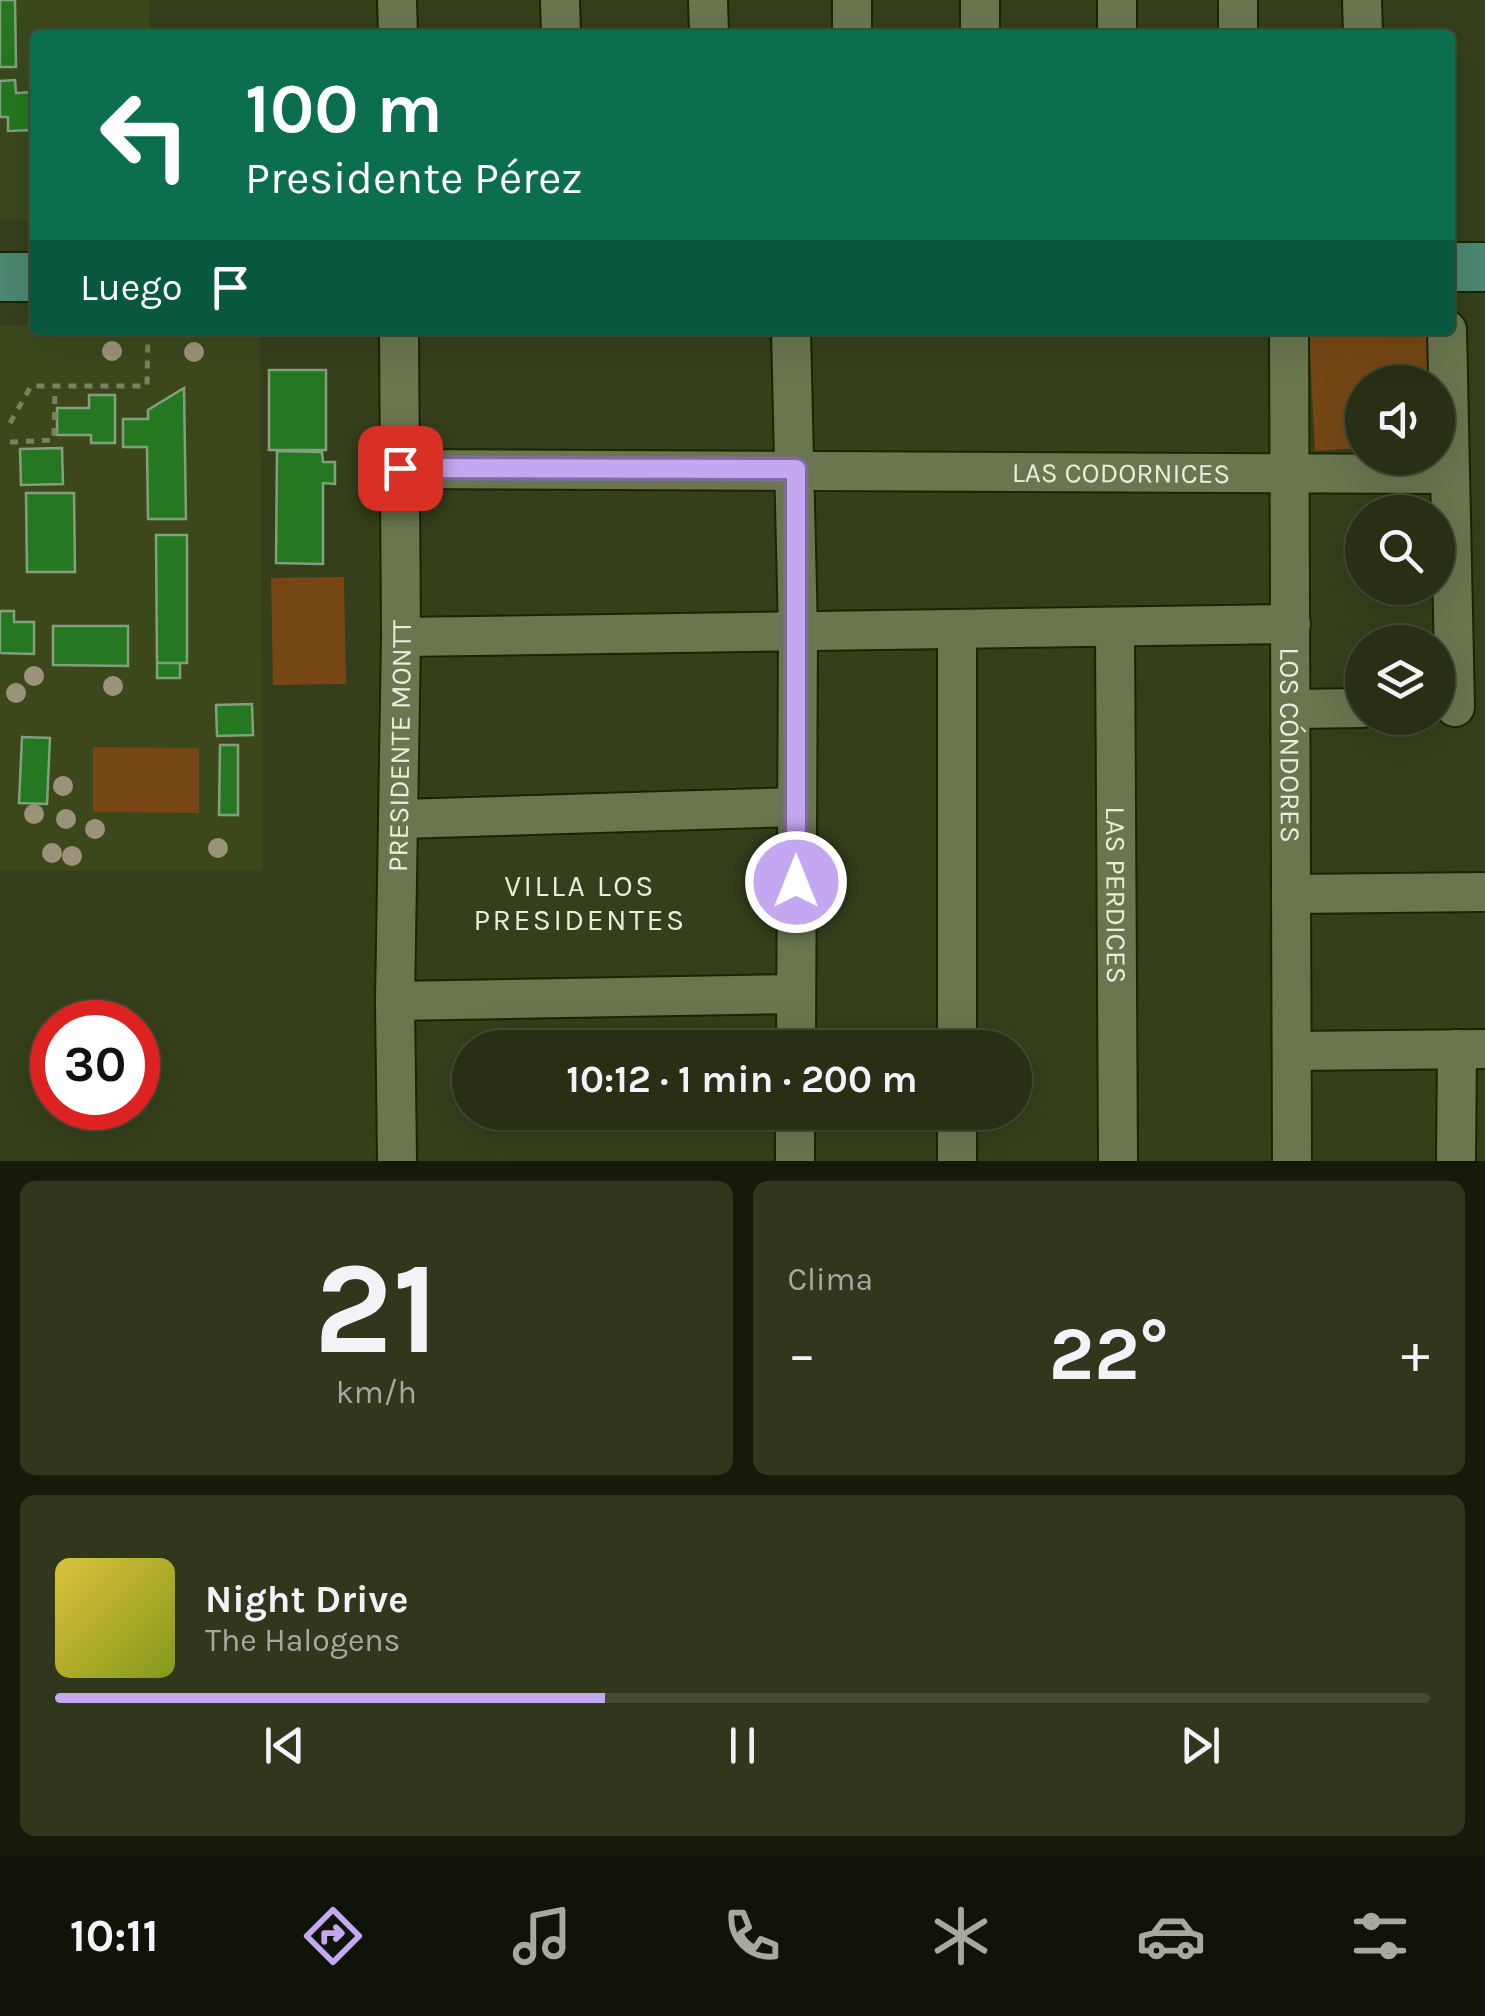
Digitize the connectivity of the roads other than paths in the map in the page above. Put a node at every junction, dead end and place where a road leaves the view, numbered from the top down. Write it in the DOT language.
graph roads {
  1 [pos="397,0"];
  2 [pos="560,0"];
  3 [pos="708,0"];
  4 [pos="852,0"];
  5 [pos="980,0"];
  6 [pos="1117,0"];
  7 [pos="1238,0"];
  8 [pos="1362,0"];
  9 [pos="398,30"];
  10 [pos="561,30"];
  11 [pos="709,30"];
  12 [pos="852,30"];
  13 [pos="980,30"];
  14 [pos="1117,30"];
  15 [pos="1238,30"];
  16 [pos="1363,30"];
  17 [pos="1455,267"];
  18 [pos="1485,267"];
  19 [pos="30,276"];
  20 [pos="0,277"];
  21 [pos="399,335"];
  22 [pos="791,335"];
  23 [pos="1289,335"];
  24 [pos="1447,335"];
  25 [pos="1447,365"];
  26 [pos="400,468"];
  27 [pos="796,469"];
  28 [pos="1290,475"];
  29 [pos="1345,475"];
  30 [pos="1448,475"];
  31 [pos="1290,624"];
  32 [pos="1115,627"];
  33 [pos="957,630"];
  34 [pos="798,633"];
  35 [pos="401,637"];
  36 [pos="1459,707"];
  37 [pos="1345,708"];
  38 [pos="1292,709"];
  39 [pos="796,807"];
  40 [pos="400,818"];
  41 [pos="1485,892"];
  42 [pos="1291,894"];
  43 [pos="796,994"];
  44 [pos="396,1000"];
  45 [pos="796,1030"];
  46 [pos="957,1030"];
  47 [pos="1471,1049"];
  48 [pos="1292,1051"];
  49 [pos="795,1130"];
  50 [pos="957,1130"];
  51 [pos="397,1161"];
  52 [pos="795,1161"];
  53 [pos="956,1161"];
  54 [pos="1118,1161"];
  55 [pos="1292,1161"];
  56 [pos="1456,1161"];
  1 -- 9 [label="street"];
  2 -- 10 [label="street"];
  3 -- 11 [label="street"];
  4 -- 12 [label="street"];
  5 -- 13 [label="street"];
  6 -- 14 [label="street"];
  7 -- 15 [label="street"];
  8 -- 16 [label="street"];
  17 -- 18 [label="main road"];
  19 -- 20 [label="main road"];
  21 -- 26 [label="street, PRESIDENTE MONTT"];
  22 -- 27 [label="street"];
  23 -- 28 [label="street, LOS CÓNDORES"];
  24 -- 25 [label="street"];
  26 -- 27 [label="street, LAS CODORNICES"];
  26 -- 35 [label="street, PRESIDENTE MONTT"];
  27 -- 28 [label="street, LAS CODORNICES"];
  27 -- 34 [label="street"];
  28 -- 29 [label="street, LAS CODORNICES"];
  28 -- 31 [label="street, LOS CÓNDORES"];
  30 -- 36 [label="street"];
  31 -- 32 [label="street"];
  31 -- 38 [label="street, LOS CÓNDORES"];
  32 -- 33 [label="street"];
  32 -- 54 [label="street, LAS PERDICES"];
  33 -- 34 [label="street"];
  33 -- 46 [label="street"];
  34 -- 35 [label="street"];
  34 -- 39 [label="street"];
  35 -- 40 [label="street, PRESIDENTE MONTT"];
  37 -- 38 [label="street"];
  38 -- 42 [label="street, LOS CÓNDORES"];
  39 -- 40 [label="street"];
  39 -- 43 [label="street"];
  40 -- 44 [label="street, PRESIDENTE MONTT"];
  41 -- 42 [label="street"];
  42 -- 48 [label="street, LOS CÓNDORES"];
  43 -- 44 [label="street"];
  43 -- 45 [label="street"];
  44 -- 51 [label="street, PRESIDENTE MONTT"];
  47 -- 48 [label="street"];
  47 -- 56 [label="street"];
  48 -- 55 [label="street, LOS CÓNDORES"];
  49 -- 52 [label="street"];
  50 -- 53 [label="street"];
}
